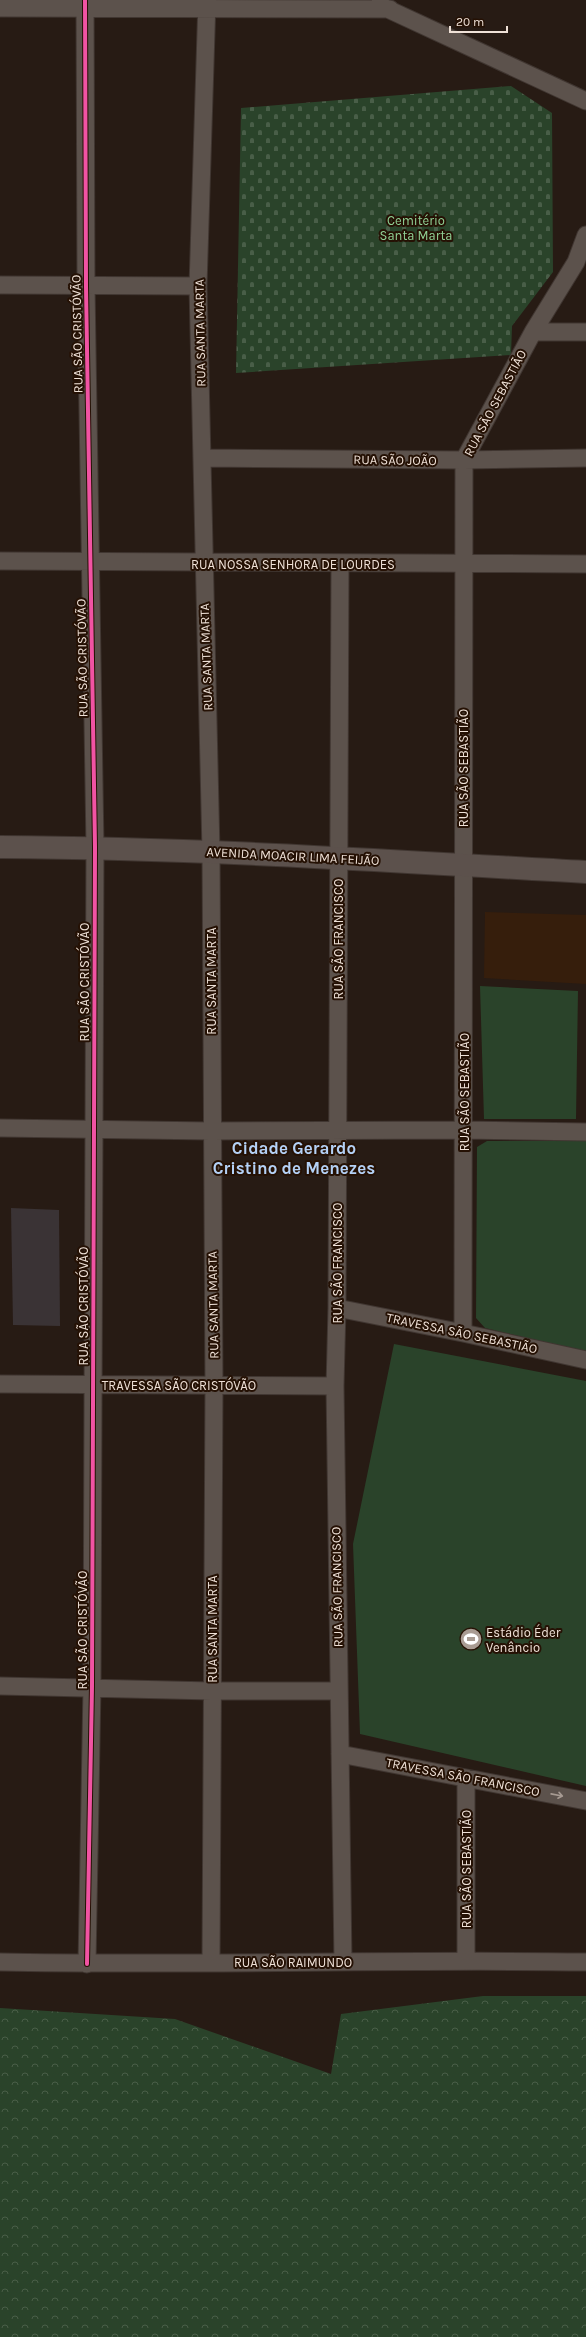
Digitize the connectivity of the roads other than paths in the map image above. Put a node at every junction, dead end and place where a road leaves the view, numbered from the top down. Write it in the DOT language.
graph roads {
  1 [pos="370,0"];
  2 [pos="85,4"];
  3 [pos="207,4"];
  4 [pos="0,8"];
  5 [pos="390,9"];
  6 [pos="586,100"];
  7 [pos="586,116"];
  8 [pos="586,235"];
  9 [pos="0,285"];
  10 [pos="86,286"];
  11 [pos="198,286"];
  12 [pos="533,332"];
  13 [pos="586,332"];
  14 [pos="203,458"];
  15 [pos="586,458"];
  16 [pos="464,460"];
  17 [pos="0,561"];
  18 [pos="91,562"];
  19 [pos="203,563"];
  20 [pos="340,564"];
  21 [pos="586,564"];
  22 [pos="463,565"];
  23 [pos="0,847"];
  24 [pos="95,847"];
  25 [pos="211,852"];
  26 [pos="338,858"];
  27 [pos="463,865"];
  28 [pos="586,872"];
  29 [pos="0,1128"];
  30 [pos="94,1129"];
  31 [pos="464,1130"];
  32 [pos="337,1131"];
  33 [pos="211,1132"];
  34 [pos="586,1132"];
  35 [pos="337,1308"];
  36 [pos="462,1332"];
  37 [pos="586,1360"];
  38 [pos="0,1384"];
  39 [pos="93,1385"];
  40 [pos="214,1386"];
  41 [pos="335,1386"];
  42 [pos="0,1686"];
  43 [pos="92,1686"];
  44 [pos="212,1691"];
  45 [pos="338,1691"];
  46 [pos="340,1754"];
  47 [pos="466,1778"];
  48 [pos="586,1801"];
  49 [pos="466,1960"];
  50 [pos="0,1962"];
  51 [pos="211,1962"];
  52 [pos="343,1962"];
  53 [pos="586,1962"];
  54 [pos="87,1964"];
  1 -- 5 [label="street"];
  2 -- 3 [label="street"];
  2 -- 4 [label="street"];
  2 -- 10 [label="street, RUA SÃO CRISTÓVÃO"];
  3 -- 5 [label="street"];
  3 -- 11 [label="street, RUA SANTA MARTA"];
  5 -- 6 [label="street"];
  6 -- 7 [label="street"];
  8 -- 12 [label="street, RUA SÃO SEBASTIÃO"];
  9 -- 10 [label="street"];
  10 -- 11 [label="street"];
  10 -- 18 [label="street, RUA SÃO CRISTÓVÃO"];
  11 -- 14 [label="street, RUA SANTA MARTA"];
  12 -- 13 [label="street"];
  12 -- 16 [label="street, RUA SÃO SEBASTIÃO"];
  14 -- 16 [label="street, RUA SÃO JOÃO"];
  14 -- 19 [label="street, RUA SANTA MARTA"];
  15 -- 16 [label="street, RUA SÃO JOÃO"];
  16 -- 22 [label="street, RUA SÃO SEBASTIÃO"];
  17 -- 18 [label="street, RUA NOSSA SENHORA DE LOURDES"];
  18 -- 19 [label="street, RUA NOSSA SENHORA DE LOURDES"];
  18 -- 24 [label="street, RUA SÃO CRISTÓVÃO"];
  19 -- 20 [label="street, RUA NOSSA SENHORA DE LOURDES"];
  19 -- 25 [label="street, RUA SANTA MARTA"];
  20 -- 22 [label="street, RUA NOSSA SENHORA DE LOURDES"];
  20 -- 26 [label="street, RUA SÃO FRANCISCO"];
  21 -- 22 [label="street, RUA NOSSA SENHORA DE LOURDES"];
  22 -- 27 [label="street, RUA SÃO SEBASTIÃO"];
  23 -- 24 [label="main road, AVENIDA MOACIR LIMA FEIJÃO"];
  24 -- 25 [label="main road, AVENIDA MOACIR LIMA FEIJÃO"];
  24 -- 30 [label="street, RUA SÃO CRISTÓVÃO"];
  25 -- 26 [label="main road, AVENIDA MOACIR LIMA FEIJÃO"];
  25 -- 33 [label="street, RUA SANTA MARTA"];
  26 -- 27 [label="main road, AVENIDA MOACIR LIMA FEIJÃO"];
  26 -- 32 [label="street, RUA SÃO FRANCISCO"];
  27 -- 28 [label="main road, AVENIDA MOACIR LIMA FEIJÃO"];
  27 -- 31 [label="street, RUA SÃO SEBASTIÃO"];
  29 -- 30 [label="street"];
  30 -- 33 [label="street"];
  30 -- 39 [label="street, RUA SÃO CRISTÓVÃO"];
  31 -- 32 [label="street"];
  31 -- 34 [label="street"];
  31 -- 36 [label="street, RUA SÃO SEBASTIÃO"];
  32 -- 33 [label="street"];
  32 -- 35 [label="street, RUA SÃO FRANCISCO"];
  33 -- 40 [label="street, RUA SANTA MARTA"];
  35 -- 36 [label="street, TRAVESSA SÃO SEBASTIÃO"];
  35 -- 41 [label="street, RUA SÃO FRANCISCO"];
  36 -- 37 [label="street, TRAVESSA SÃO SEBASTIÃO"];
  38 -- 39 [label="street, TRAVESSA SÃO CRISTÓVÃO"];
  39 -- 40 [label="street, TRAVESSA SÃO CRISTÓVÃO"];
  39 -- 43 [label="street, RUA SÃO CRISTÓVÃO"];
  40 -- 41 [label="street, TRAVESSA SÃO CRISTÓVÃO"];
  40 -- 44 [label="street, RUA SANTA MARTA"];
  41 -- 45 [label="street, RUA SÃO FRANCISCO"];
  42 -- 43 [label="street"];
  43 -- 44 [label="street"];
  43 -- 54 [label="street, RUA SÃO CRISTÓVÃO"];
  44 -- 45 [label="street"];
  44 -- 51 [label="street, RUA SANTA MARTA"];
  45 -- 46 [label="street, RUA SÃO FRANCISCO"];
  46 -- 47 [label="street, TRAVESSA SÃO FRANCISCO"];
  46 -- 52 [label="street, RUA SÃO FRANCISCO"];
  47 -- 48 [label="street, TRAVESSA SÃO FRANCISCO, one-way"];
  47 -- 49 [label="street, RUA SÃO SEBASTIÃO"];
  49 -- 52 [label="street, RUA SÃO RAIMUNDO"];
  49 -- 53 [label="street, RUA SÃO RAIMUNDO"];
  50 -- 54 [label="street, RUA SÃO RAIMUNDO"];
  51 -- 52 [label="street, RUA SÃO RAIMUNDO"];
  51 -- 54 [label="street, RUA SÃO RAIMUNDO"];
}
